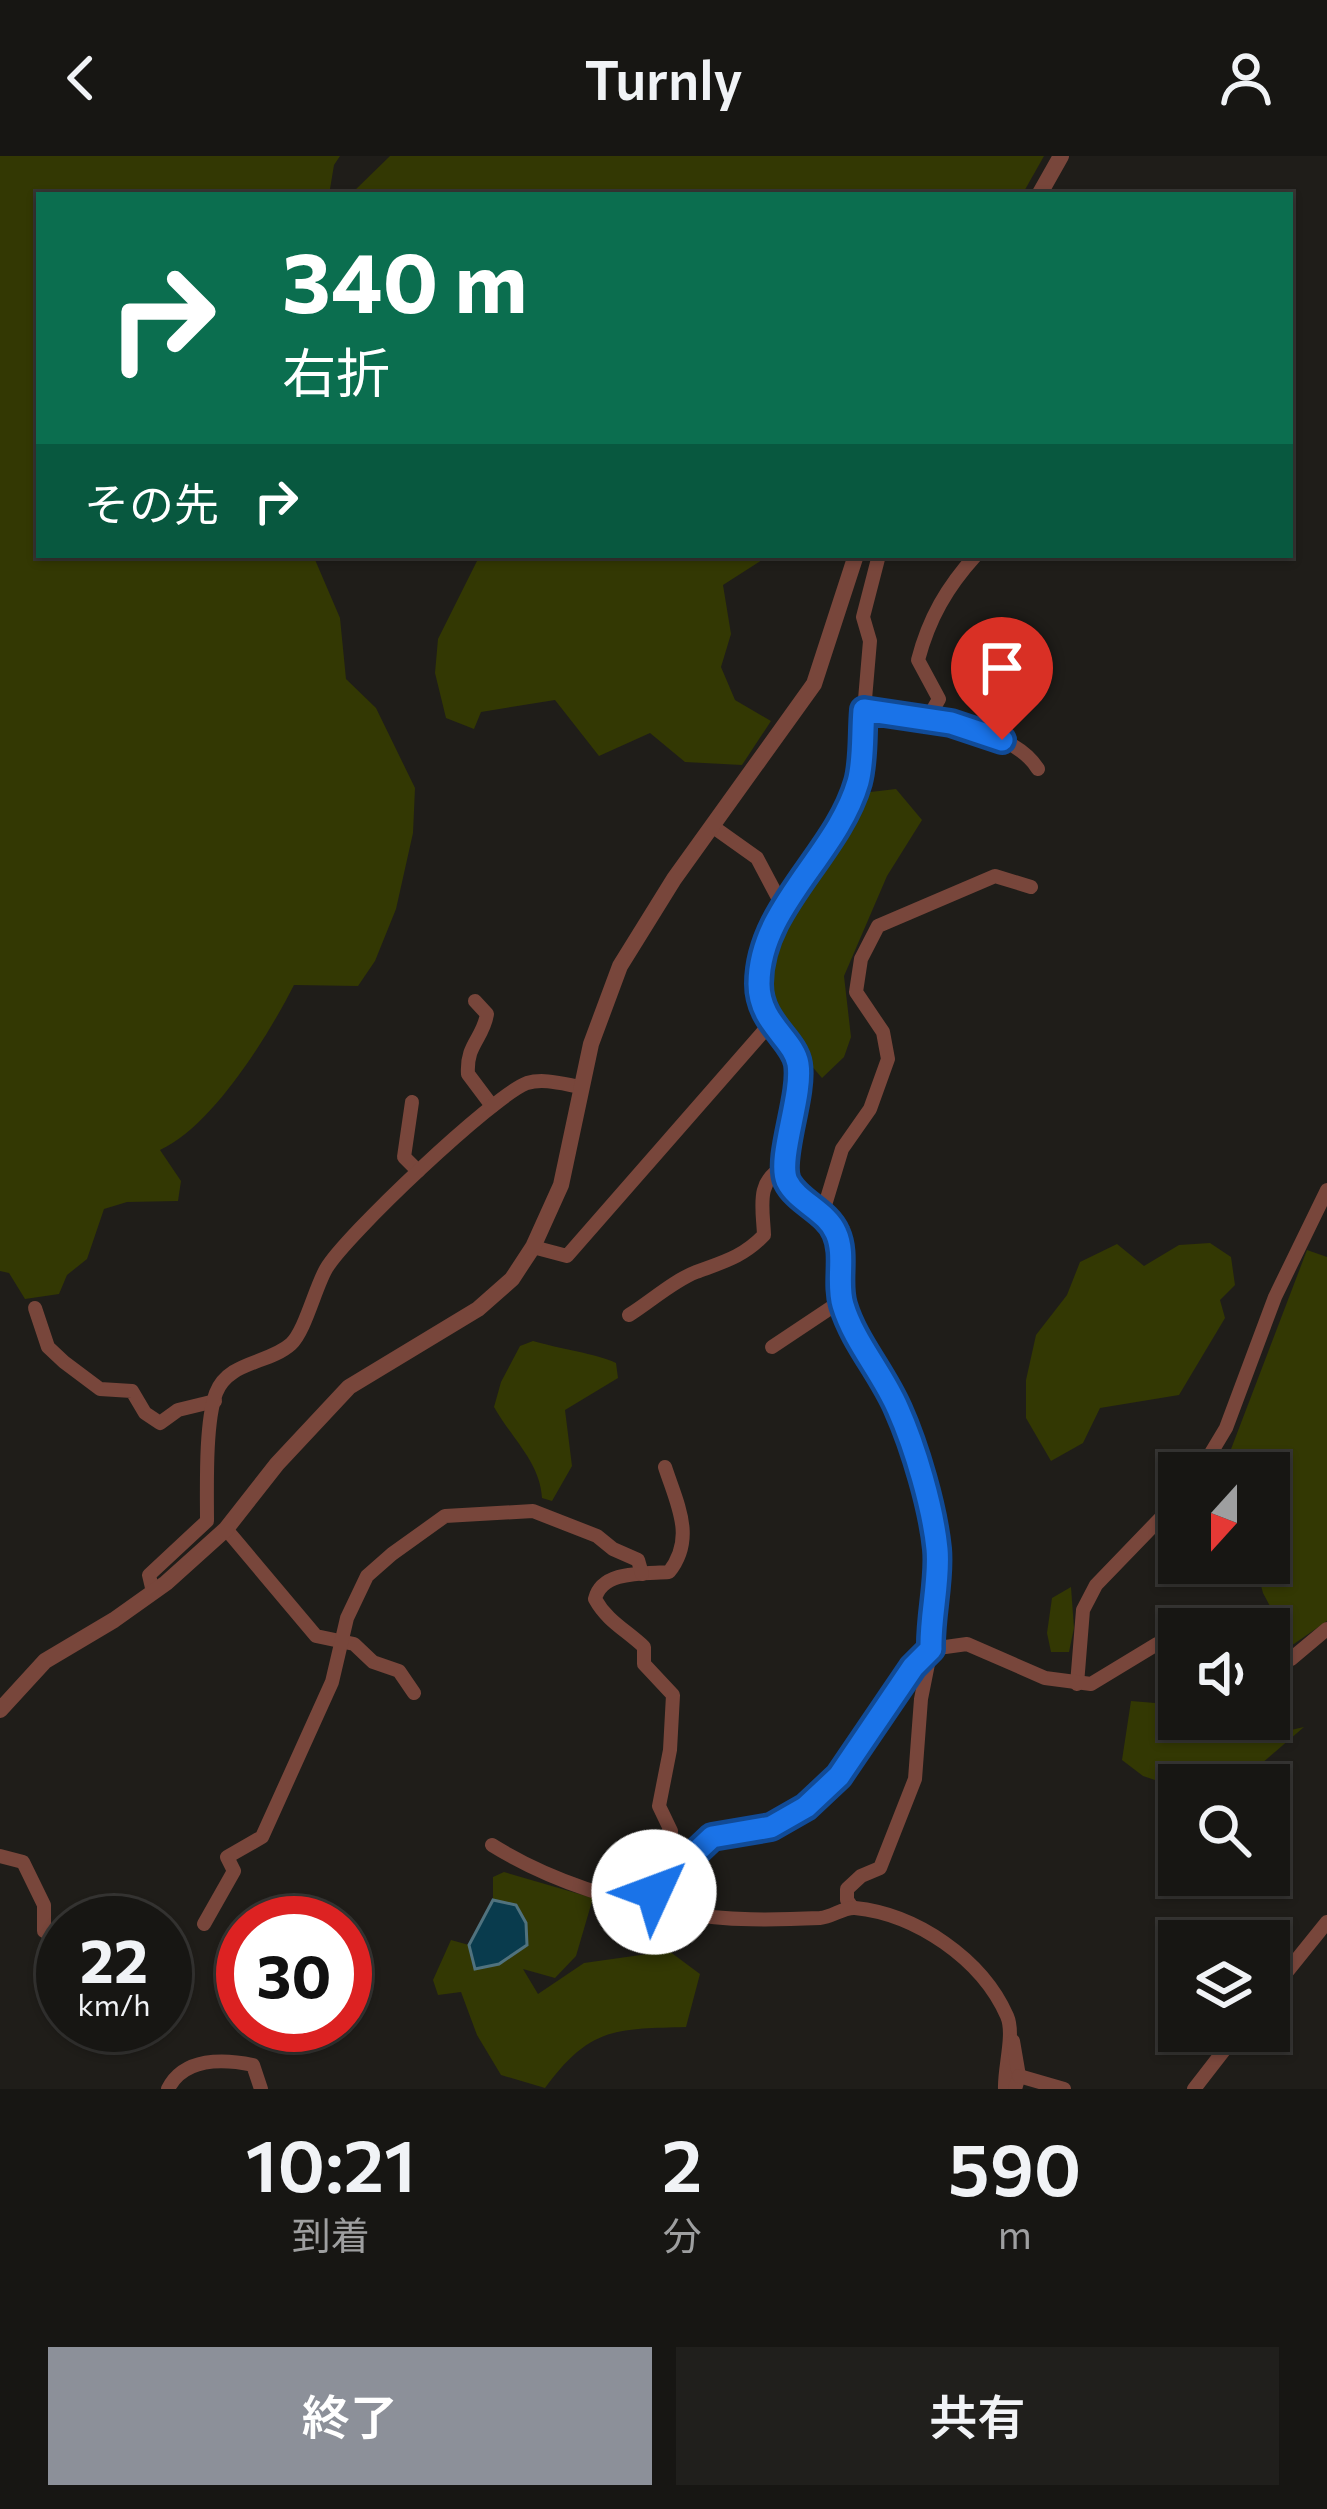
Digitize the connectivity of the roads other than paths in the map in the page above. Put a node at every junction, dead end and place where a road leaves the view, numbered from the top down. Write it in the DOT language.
graph roads {
  1 [pos="1061,156"];
  2 [pos="1041,192"];
  3 [pos="855,558"];
  4 [pos="878,558"];
  5 [pos="968,558"];
  6 [pos="864,710"];
  7 [pos="927,720"];
  8 [pos="1038,770"];
  9 [pos="712,826"];
  10 [pos="1031,887"];
  11 [pos="784,909"];
  12 [pos="475,1001"];
  13 [pos="770,1024"];
  14 [pos="581,1087"];
  15 [pos="412,1102"];
  16 [pos="492,1106"];
  17 [pos="784,1167"];
  18 [pos="418,1171"];
  19 [pos="1327,1190"];
  20 [pos="822,1215"];
  21 [pos="532,1247"];
  22 [pos="841,1301"];
  23 [pos="35,1308"];
  24 [pos="629,1316"];
  25 [pos="772,1347"];
  26 [pos="215,1401"];
  27 [pos="1211,1452"];
  28 [pos="665,1467"];
  29 [pos="1158,1521"];
  30 [pos="226,1529"];
  31 [pos="642,1574"];
  32 [pos="153,1592"];
  33 [pos="1327,1629"];
  34 [pos="340,1642"];
  35 [pos="1158,1643"];
  36 [pos="931,1649"];
  37 [pos="1290,1659"];
  38 [pos="1077,1684"];
  39 [pos="414,1693"];
  40 [pos="0,1710"];
  41 [pos="492,1845"];
  42 [pos="0,1856"];
  43 [pos="40,1896"];
  44 [pos="652,1899"];
  45 [pos="852,1907"];
  46 [pos="1327,1922"];
  47 [pos="204,1924"];
  48 [pos="1290,1968"];
  49 [pos="1010,2020"];
  50 [pos="1223,2052"];
  51 [pos="1017,2082"];
  52 [pos="168,2089"];
  53 [pos="261,2089"];
  54 [pos="1005,2089"];
  55 [pos="1064,2089"];
  56 [pos="1194,2089"];
  1 -- 2 [label="street"];
  3 -- 9 [label="street"];
  4 -- 6 [label="street"];
  5 -- 7 [label="street"];
  6 -- 7 [label="street"];
  6 -- 11 [label="street"];
  7 -- 8 [label="street"];
  9 -- 11 [label="street"];
  9 -- 14 [label="street"];
  10 -- 20 [label="street"];
  11 -- 13 [label="street"];
  12 -- 16 [label="street"];
  13 -- 17 [label="street"];
  13 -- 21 [label="street"];
  14 -- 16 [label="street"];
  14 -- 21 [label="street"];
  15 -- 18 [label="street"];
  16 -- 18 [label="street"];
  17 -- 20 [label="street"];
  17 -- 24 [label="street"];
  18 -- 26 [label="street"];
  19 -- 27 [label="street"];
  20 -- 22 [label="street"];
  21 -- 30 [label="street"];
  22 -- 25 [label="street"];
  22 -- 36 [label="street"];
  23 -- 26 [label="street"];
  26 -- 32 [label="street"];
  28 -- 31 [label="street"];
  29 -- 38 [label="street"];
  30 -- 32 [label="street"];
  30 -- 34 [label="street"];
  31 -- 34 [label="street"];
  31 -- 44 [label="street"];
  32 -- 40 [label="street"];
  33 -- 37 [label="street"];
  34 -- 39 [label="street"];
  34 -- 47 [label="street"];
  35 -- 38 [label="street"];
  36 -- 38 [label="street"];
  36 -- 44 [label="street"];
  36 -- 45 [label="street"];
  41 -- 44 [label="street"];
  42 -- 43 [label="street"];
  44 -- 45 [label="street"];
  45 -- 49 [label="street"];
  46 -- 48 [label="street"];
  49 -- 51 [label="street"];
  49 -- 54 [label="street"];
  50 -- 56 [label="street"];
  51 -- 55 [label="street"];
  52 -- 53 [label="street"];
}
